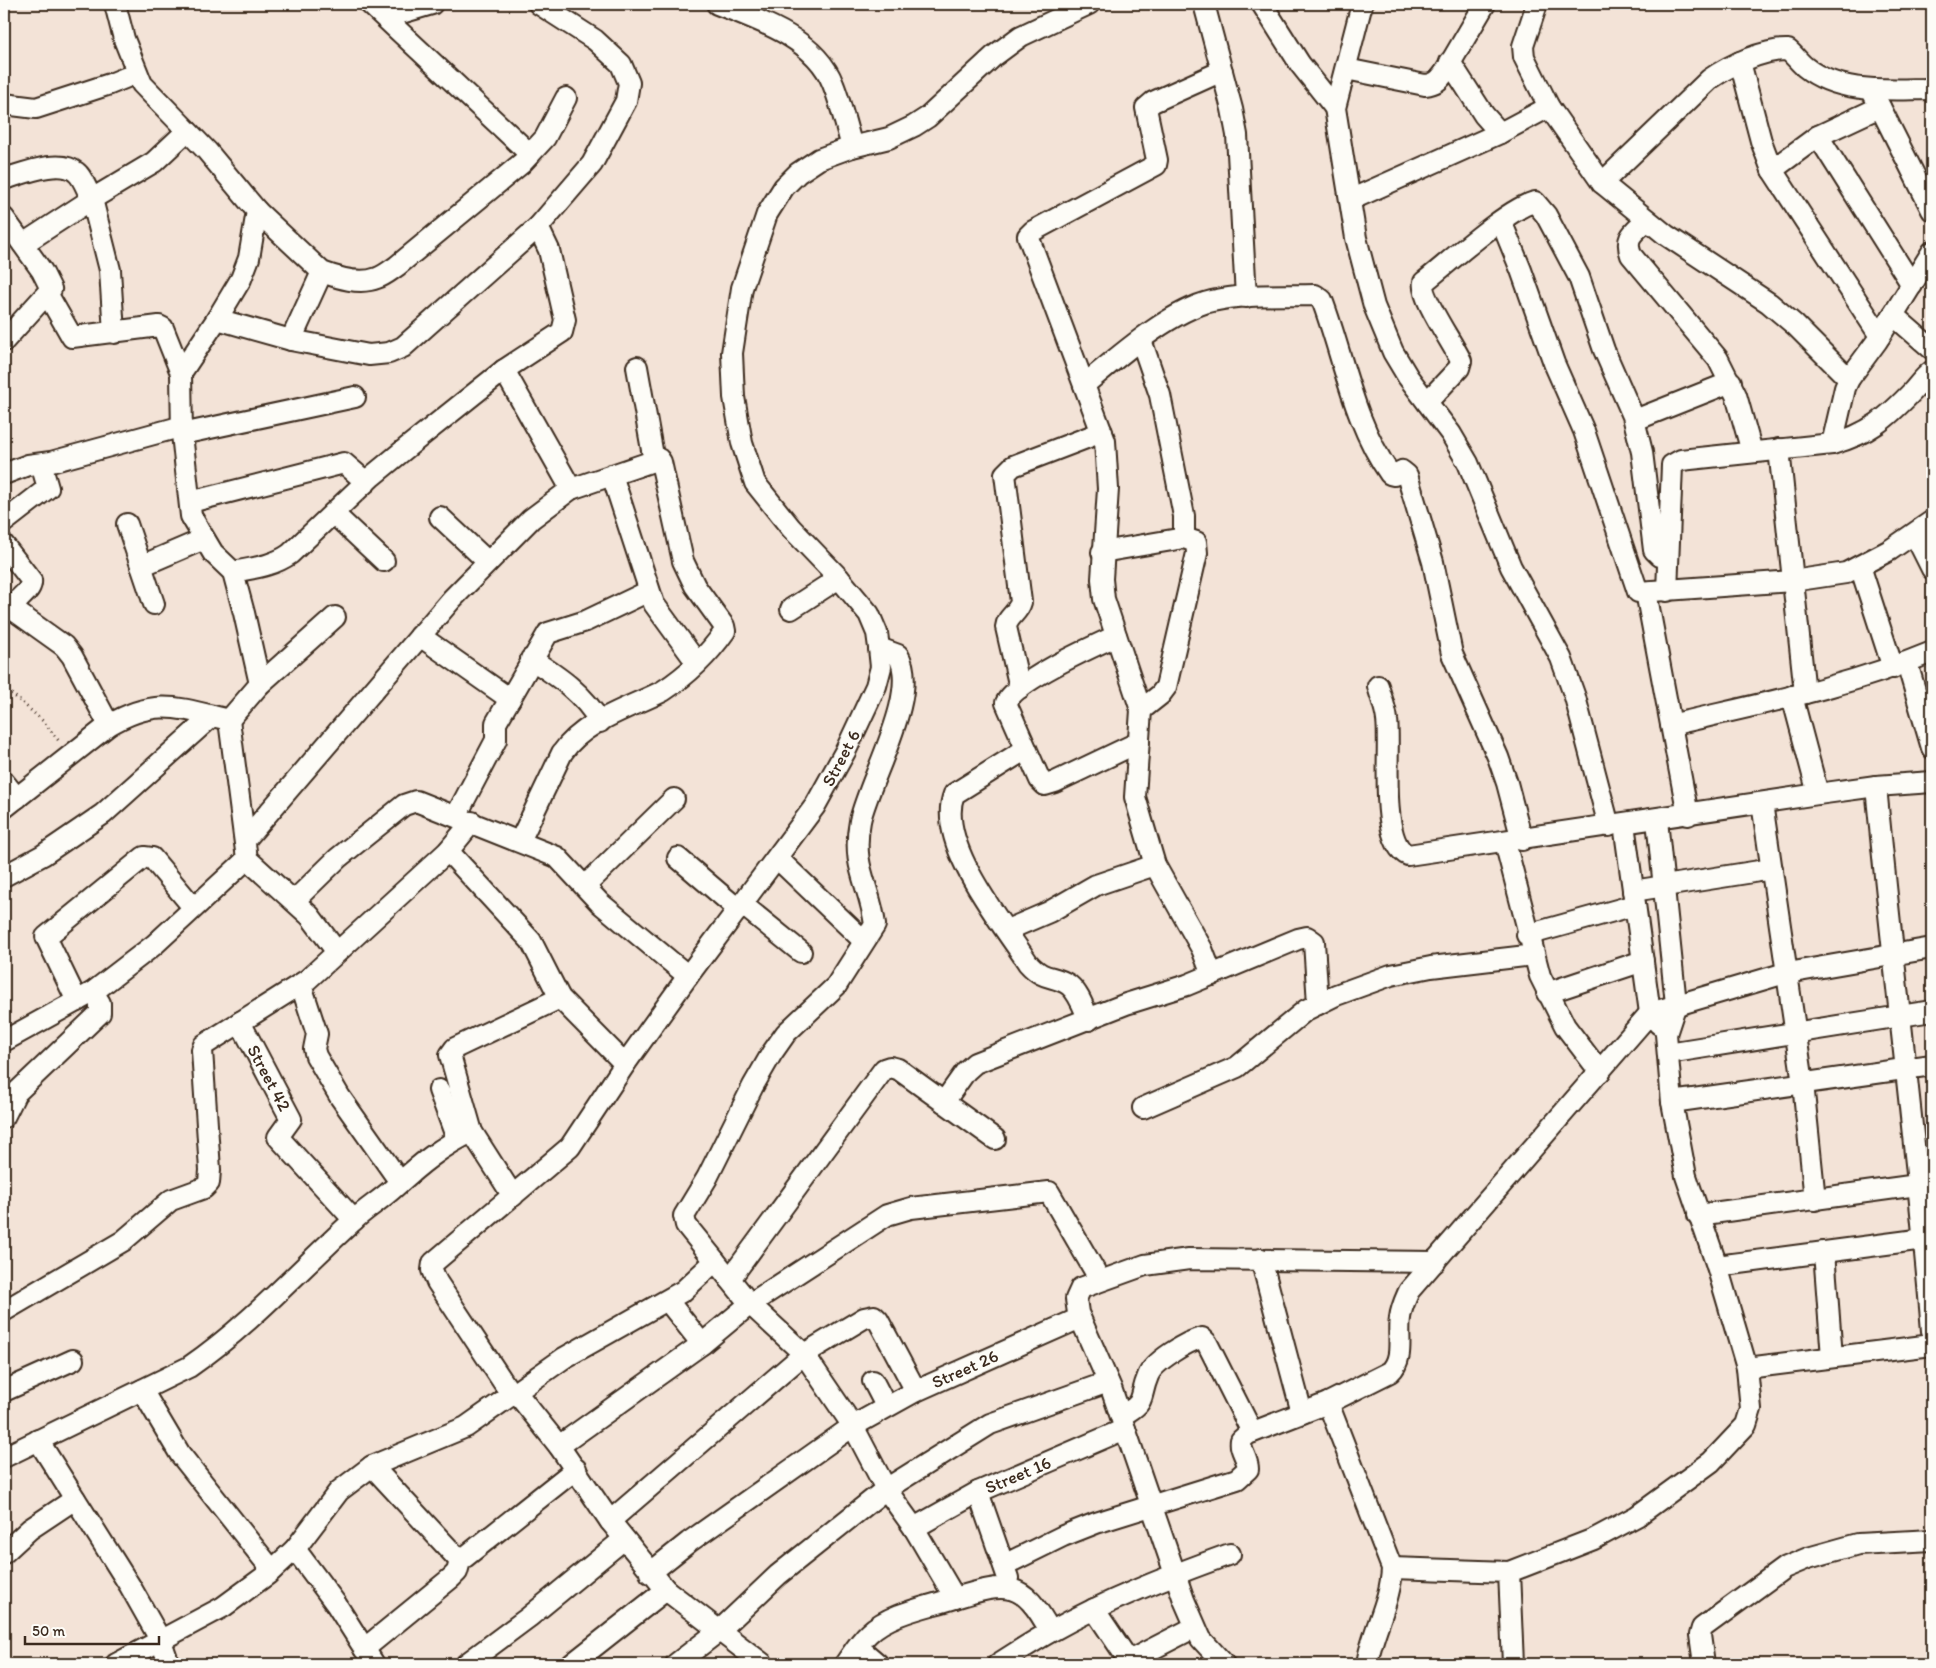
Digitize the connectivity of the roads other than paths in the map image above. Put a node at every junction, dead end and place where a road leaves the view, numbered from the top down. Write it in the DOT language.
graph roads {
  1 [pos="115,4"];
  2 [pos="370,4"];
  3 [pos="432,4"];
  4 [pos="539,4"];
  5 [pos="718,4"];
  6 [pos="1089,4"];
  7 [pos="1204,4"];
  8 [pos="1262,4"];
  9 [pos="1362,4"];
  10 [pos="1485,4"];
  11 [pos="1537,4"];
  12 [pos="389,20"];
  13 [pos="1450,62"];
  14 [pos="1740,62"];
  15 [pos="1346,69"];
  16 [pos="1222,71"];
  17 [pos="137,73"];
  18 [pos="1932,90"];
  19 [pos="566,98"];
  20 [pos="1875,98"];
  21 [pos="4,104"];
  22 [pos="1549,107"];
  23 [pos="1335,108"];
  24 [pos="187,131"];
  25 [pos="1500,133"];
  26 [pos="1818,136"];
  27 [pos="852,147"];
  28 [pos="530,154"];
  29 [pos="1772,170"];
  30 [pos="4,179"];
  31 [pos="1602,184"];
  32 [pos="92,199"];
  33 [pos="1350,200"];
  34 [pos="1932,210"];
  35 [pos="258,211"];
  36 [pos="4,218"];
  37 [pos="1647,220"];
  38 [pos="1501,221"];
  39 [pos="538,228"];
  40 [pos="23,244"];
  41 [pos="1932,252"];
  42 [pos="322,272"];
  43 [pos="1912,285"];
  44 [pos="48,295"];
  45 [pos="1246,297"];
  46 [pos="1893,315"];
  47 [pos="217,319"];
  48 [pos="114,333"];
  49 [pos="1880,336"];
  50 [pos="291,340"];
  51 [pos="1141,340"];
  52 [pos="4,341"];
  53 [pos="1932,349"];
  54 [pos="637,367"];
  55 [pos="504,370"];
  56 [pos="1932,371"];
  57 [pos="180,373"];
  58 [pos="1849,379"];
  59 [pos="1731,382"];
  60 [pos="1084,385"];
  61 [pos="355,397"];
  62 [pos="1427,402"];
  63 [pos="1634,420"];
  64 [pos="182,430"];
  65 [pos="1102,432"];
  66 [pos="1832,444"];
  67 [pos="1779,449"];
  68 [pos="1752,452"];
  69 [pos="654,461"];
  70 [pos="41,464"];
  71 [pos="4,474"];
  72 [pos="612,476"];
  73 [pos="366,482"];
  74 [pos="571,489"];
  75 [pos="190,502"];
  76 [pos="333,514"];
  77 [pos="440,517"];
  78 [pos="1932,521"];
  79 [pos="4,522"];
  80 [pos="127,524"];
  81 [pos="1915,535"];
  82 [pos="204,538"];
  83 [pos="1184,538"];
  84 [pos="4,545"];
  85 [pos="1102,552"];
  86 [pos="1668,557"];
  87 [pos="384,561"];
  88 [pos="488,562"];
  89 [pos="141,566"];
  90 [pos="1860,566"];
  91 [pos="1932,569"];
  92 [pos="233,572"];
  93 [pos="839,578"];
  94 [pos="1792,581"];
  95 [pos="649,591"];
  96 [pos="1667,591"];
  97 [pos="1646,592"];
  98 [pos="154,604"];
  99 [pos="791,609"];
  100 [pos="334,617"];
  101 [pos="420,636"];
  102 [pos="1116,636"];
  103 [pos="879,648"];
  104 [pos="1932,652"];
  105 [pos="531,660"];
  106 [pos="697,663"];
  107 [pos="1900,666"];
  108 [pos="260,684"];
  109 [pos="1378,686"];
  110 [pos="1020,688"];
  111 [pos="1799,695"];
  112 [pos="510,699"];
  113 [pos="1141,710"];
  114 [pos="221,718"];
  115 [pos="600,722"];
  116 [pos="109,725"];
  117 [pos="1671,725"];
  118 [pos="1139,742"];
  119 [pos="1932,748"];
  120 [pos="1026,749"];
  121 [pos="4,782"];
  122 [pos="1932,782"];
  123 [pos="1876,786"];
  124 [pos="1818,794"];
  125 [pos="674,799"];
  126 [pos="10,803"];
  127 [pos="1762,803"];
  128 [pos="1688,815"];
  129 [pos="464,819"];
  130 [pos="1656,820"];
  131 [pos="1617,825"];
  132 [pos="520,841"];
  133 [pos="1513,841"];
  134 [pos="246,849"];
  135 [pos="448,851"];
  136 [pos="678,858"];
  137 [pos="777,858"];
  138 [pos="1155,865"];
  139 [pos="1772,869"];
  140 [pos="4,876"];
  141 [pos="585,886"];
  142 [pos="1664,886"];
  143 [pos="1634,898"];
  144 [pos="294,900"];
  145 [pos="194,907"];
  146 [pos="741,908"];
  147 [pos="1007,930"];
  148 [pos="1527,935"];
  149 [pos="864,941"];
  150 [pos="1932,948"];
  151 [pos="337,952"];
  152 [pos="801,952"];
  153 [pos="1892,954"];
  154 [pos="1534,955"];
  155 [pos="1643,961"];
  156 [pos="1787,973"];
  157 [pos="1212,975"];
  158 [pos="688,976"];
  159 [pos="301,984"];
  160 [pos="1547,993"];
  161 [pos="85,996"];
  162 [pos="560,998"];
  163 [pos="1318,1004"];
  164 [pos="1676,1004"];
  165 [pos="1932,1011"];
  166 [pos="1650,1013"];
  167 [pos="1899,1017"];
  168 [pos="1089,1020"];
  169 [pos="240,1022"];
  170 [pos="1796,1032"];
  171 [pos="4,1041"];
  172 [pos="1667,1043"];
  173 [pos="625,1064"];
  174 [pos="1932,1064"];
  175 [pos="1905,1068"];
  176 [pos="1600,1072"];
  177 [pos="1803,1083"];
  178 [pos="439,1090"];
  179 [pos="944,1102"];
  180 [pos="1672,1102"];
  181 [pos="1143,1108"];
  182 [pos="4,1117"];
  183 [pos="465,1136"];
  184 [pos="995,1139"];
  185 [pos="400,1182"];
  186 [pos="1926,1184"];
  187 [pos="513,1196"];
  188 [pos="1815,1200"];
  189 [pos="1698,1215"];
  190 [pos="354,1220"];
  191 [pos="1924,1239"];
  192 [pos="1824,1252"];
  193 [pos="1261,1259"];
  194 [pos="715,1261"];
  195 [pos="1435,1262"];
  196 [pos="1717,1266"];
  197 [pos="730,1279"];
  198 [pos="1100,1280"];
  199 [pos="668,1301"];
  200 [pos="750,1304"];
  201 [pos="4,1311"];
  202 [pos="1080,1318"];
  203 [pos="1932,1331"];
  204 [pos="702,1344"];
  205 [pos="1932,1345"];
  206 [pos="804,1354"];
  207 [pos="1832,1357"];
  208 [pos="73,1360"];
  209 [pos="1746,1368"];
  210 [pos="873,1380"];
  211 [pos="1108,1382"];
  212 [pos="142,1390"];
  213 [pos="916,1391"];
  214 [pos="4,1392"];
  215 [pos="513,1393"];
  216 [pos="1328,1403"];
  217 [pos="886,1406"];
  218 [pos="1302,1413"];
  219 [pos="1123,1422"];
  220 [pos="853,1426"];
  221 [pos="1252,1432"];
  222 [pos="38,1440"];
  223 [pos="559,1446"];
  224 [pos="4,1457"];
  225 [pos="372,1466"];
  226 [pos="576,1469"];
  227 [pos="886,1489"];
  228 [pos="978,1492"];
  229 [pos="75,1499"];
  230 [pos="1151,1506"];
  231 [pos="610,1520"];
  232 [pos="914,1528"];
  233 [pos="624,1539"];
  234 [pos="1932,1540"];
  235 [pos="296,1549"];
  236 [pos="4,1552"];
  237 [pos="1230,1554"];
  238 [pos="460,1561"];
  239 [pos="1004,1565"];
  240 [pos="1392,1568"];
  241 [pos="272,1570"];
  242 [pos="1509,1572"];
  243 [pos="650,1573"];
  244 [pos="1175,1574"];
  245 [pos="666,1590"];
  246 [pos="1012,1590"];
  247 [pos="955,1598"];
  248 [pos="1094,1609"];
  249 [pos="1195,1627"];
  250 [pos="719,1631"];
  251 [pos="1050,1632"];
  252 [pos="161,1641"];
  253 [pos="858,1647"];
  254 [pos="369,1656"];
  255 [pos="1126,1663"];
  256 [pos="116,1664"];
  257 [pos="168,1664"];
  258 [pos="466,1664"];
  259 [pos="572,1664"];
  260 [pos="676,1664"];
  261 [pos="763,1664"];
  262 [pos="845,1664"];
  263 [pos="878,1664"];
  264 [pos="998,1664"];
  265 [pos="1224,1664"];
  266 [pos="1367,1664"];
  267 [pos="1513,1664"];
  268 [pos="1704,1664"];
  1 -- 17 [label="street"];
  2 -- 12 [label="street"];
  3 -- 12 [label="street"];
  4 -- 39 [label="street"];
  5 -- 27 [label="street"];
  6 -- 27 [label="street, Street 6"];
  7 -- 16 [label="street"];
  8 -- 23 [label="street"];
  9 -- 15 [label="street"];
  10 -- 13 [label="street"];
  11 -- 22 [label="street"];
  12 -- 28 [label="street"];
  13 -- 15 [label="street"];
  13 -- 25 [label="street"];
  14 -- 20 [label="street"];
  14 -- 29 [label="street"];
  14 -- 31 [label="street"];
  15 -- 23 [label="street"];
  16 -- 45 [label="street"];
  16 -- 60 [label="street"];
  17 -- 21 [label="street"];
  17 -- 24 [label="street"];
  18 -- 20 [label="street"];
  19 -- 28 [label="street"];
  20 -- 26 [label="street"];
  20 -- 34 [label="street"];
  22 -- 25 [label="street"];
  22 -- 31 [label="street"];
  23 -- 33 [label="street"];
  24 -- 32 [label="street"];
  24 -- 35 [label="street"];
  25 -- 33 [label="street"];
  26 -- 29 [label="street"];
  26 -- 43 [label="street"];
  27 -- 93 [label="street, Street 6"];
  28 -- 42 [label="street"];
  29 -- 49 [label="street"];
  30 -- 32 [label="street"];
  31 -- 37 [label="street"];
  32 -- 40 [label="street"];
  32 -- 48 [label="street"];
  33 -- 62 [label="street"];
  35 -- 42 [label="street"];
  35 -- 47 [label="street"];
  36 -- 40 [label="street"];
  37 -- 58 [label="street"];
  37 -- 59 [label="street"];
  38 -- 62 [label="street"];
  38 -- 63 [label="street"];
  38 -- 97 [label="street"];
  39 -- 50 [label="street"];
  39 -- 55 [label="street"];
  40 -- 44 [label="street"];
  41 -- 43 [label="street"];
  42 -- 50 [label="street"];
  43 -- 46 [label="street"];
  44 -- 48 [label="street"];
  44 -- 52 [label="street"];
  45 -- 51 [label="street"];
  45 -- 133 [label="street"];
  46 -- 49 [label="street"];
  46 -- 53 [label="street"];
  47 -- 50 [label="street"];
  47 -- 57 [label="street"];
  48 -- 57 [label="street"];
  49 -- 58 [label="street"];
  51 -- 60 [label="street"];
  51 -- 83 [label="street"];
  54 -- 69 [label="street"];
  55 -- 73 [label="street"];
  55 -- 74 [label="street"];
  56 -- 66 [label="street"];
  57 -- 64 [label="street"];
  58 -- 66 [label="street"];
  59 -- 63 [label="street"];
  59 -- 68 [label="street"];
  60 -- 65 [label="street"];
  61 -- 64 [label="street"];
  62 -- 131 [label="street"];
  63 -- 86 [label="street"];
  64 -- 70 [label="street"];
  64 -- 75 [label="street"];
  65 -- 85 [label="street"];
  65 -- 110 [label="street"];
  66 -- 67 [label="street"];
  67 -- 68 [label="street"];
  67 -- 94 [label="street"];
  68 -- 86 [label="street"];
  69 -- 72 [label="street"];
  69 -- 106 [label="street"];
  70 -- 71 [label="street"];
  70 -- 79 [label="street"];
  72 -- 74 [label="street"];
  72 -- 95 [label="street"];
  73 -- 75 [label="street"];
  73 -- 76 [label="street"];
  74 -- 88 [label="street"];
  75 -- 82 [label="street"];
  76 -- 87 [label="street"];
  76 -- 92 [label="street"];
  77 -- 88 [label="street"];
  78 -- 81 [label="street"];
  80 -- 89 [label="street"];
  81 -- 90 [label="street"];
  81 -- 91 [label="street"];
  82 -- 89 [label="street"];
  82 -- 92 [label="street"];
  83 -- 85 [label="street"];
  83 -- 113 [label="street"];
  84 -- 116 [label="street"];
  85 -- 102 [label="street"];
  86 -- 96 [label="street"];
  88 -- 101 [label="street"];
  89 -- 98 [label="street"];
  90 -- 94 [label="street"];
  90 -- 107 [label="street"];
  92 -- 108 [label="street"];
  93 -- 99 [label="street"];
  93 -- 103 [label="street, Street 6"];
  94 -- 96 [label="street"];
  94 -- 111 [label="street"];
  95 -- 105 [label="street"];
  95 -- 106 [label="street"];
  96 -- 97 [label="street"];
  97 -- 117 [label="street"];
  100 -- 108 [label="street"];
  101 -- 112 [label="street"];
  101 -- 134 [label="street"];
  102 -- 110 [label="street"];
  102 -- 113 [label="street"];
  103 -- 137 [label="street, Street 6"];
  103 -- 149 [label="street"];
  104 -- 107 [label="street"];
  105 -- 112 [label="street"];
  105 -- 115 [label="street"];
  106 -- 115 [label="street"];
  107 -- 111 [label="street"];
  107 -- 119 [label="street"];
  108 -- 114 [label="street"];
  109 -- 133 [label="street"];
  110 -- 120 [label="street"];
  111 -- 117 [label="street"];
  111 -- 124 [label="street"];
  112 -- 129 [label="street"];
  113 -- 118 [label="street"];
  114 -- 116 [label="street"];
  114 -- 134 [label="street"];
  114 -- 140 [label="street"];
  115 -- 132 [label="street"];
  116 -- 126 [label="street"];
  117 -- 128 [label="street"];
  118 -- 120 [label="street"];
  118 -- 138 [label="street"];
  120 -- 147 [label="street"];
  121 -- 126 [label="street"];
  122 -- 123 [label="street"];
  123 -- 124 [label="street"];
  123 -- 153 [label="street"];
  124 -- 127 [label="street"];
  125 -- 141 [label="street"];
  127 -- 128 [label="street"];
  127 -- 139 [label="street"];
  128 -- 130 [label="street"];
  129 -- 132 [label="street"];
  129 -- 135 [label="street"];
  129 -- 144 [label="street"];
  130 -- 131 [label="street"];
  130 -- 142 [label="street"];
  131 -- 133 [label="street"];
  131 -- 143 [label="street"];
  132 -- 141 [label="street"];
  133 -- 148 [label="street"];
  134 -- 144 [label="street"];
  134 -- 145 [label="street"];
  135 -- 151 [label="street"];
  135 -- 162 [label="street"];
  136 -- 146 [label="street"];
  137 -- 146 [label="street, Street 6"];
  137 -- 149 [label="street"];
  138 -- 147 [label="street"];
  138 -- 157 [label="street"];
  139 -- 142 [label="street"];
  139 -- 156 [label="street"];
  141 -- 158 [label="street"];
  142 -- 143 [label="street"];
  142 -- 164 [label="street"];
  143 -- 148 [label="street"];
  143 -- 155 [label="street"];
  144 -- 151 [label="street"];
  145 -- 161 [label="street"];
  145 -- 161 [label="street"];
  146 -- 152 [label="street"];
  146 -- 158 [label="street, Street 6"];
  147 -- 168 [label="street"];
  148 -- 154 [label="street"];
  149 -- 194 [label="street"];
  150 -- 153 [label="street"];
  151 -- 159 [label="street"];
  153 -- 156 [label="street"];
  153 -- 167 [label="street"];
  154 -- 160 [label="street"];
  154 -- 163 [label="street"];
  155 -- 160 [label="street"];
  155 -- 166 [label="street"];
  156 -- 164 [label="street"];
  156 -- 170 [label="street"];
  157 -- 163 [label="street"];
  157 -- 168 [label="street"];
  158 -- 173 [label="street, Street 6"];
  159 -- 169 [label="street"];
  159 -- 185 [label="street"];
  160 -- 176 [label="street"];
  161 -- 171 [label="street"];
  161 -- 182 [label="street"];
  162 -- 173 [label="street"];
  162 -- 183 [label="street"];
  163 -- 181 [label="street"];
  164 -- 166 [label="street"];
  164 -- 172 [label="street"];
  165 -- 167 [label="street"];
  166 -- 172 [label="street"];
  166 -- 176 [label="street"];
  167 -- 170 [label="street"];
  167 -- 175 [label="street"];
  168 -- 179 [label="street"];
  169 -- 190 [label="street, Street 42"];
  169 -- 201 [label="street"];
  170 -- 172 [label="street"];
  170 -- 177 [label="street"];
  172 -- 180 [label="street"];
  173 -- 187 [label="street, Street 6"];
  174 -- 175 [label="street"];
  175 -- 177 [label="street"];
  175 -- 186 [label="street"];
  176 -- 195 [label="street"];
  177 -- 180 [label="street"];
  177 -- 188 [label="street"];
  178 -- 183 [label="street"];
  179 -- 184 [label="street"];
  179 -- 197 [label="street"];
  180 -- 189 [label="street"];
  183 -- 185 [label="street"];
  183 -- 187 [label="street"];
  185 -- 190 [label="street"];
  186 -- 188 [label="street"];
  186 -- 191 [label="street"];
  187 -- 215 [label="street, Street 6"];
  188 -- 189 [label="street"];
  189 -- 196 [label="street"];
  190 -- 212 [label="street"];
  191 -- 192 [label="street"];
  191 -- 203 [label="street"];
  192 -- 196 [label="street"];
  192 -- 207 [label="street"];
  193 -- 195 [label="street"];
  193 -- 198 [label="street"];
  193 -- 218 [label="street"];
  194 -- 197 [label="street"];
  194 -- 199 [label="street"];
  195 -- 216 [label="street"];
  196 -- 209 [label="street"];
  197 -- 200 [label="street"];
  198 -- 200 [label="street"];
  198 -- 202 [label="street"];
  199 -- 204 [label="street"];
  199 -- 215 [label="street"];
  200 -- 204 [label="street"];
  200 -- 206 [label="street"];
  202 -- 211 [label="street"];
  202 -- 213 [label="street, Street 26"];
  204 -- 223 [label="street"];
  205 -- 207 [label="street"];
  206 -- 213 [label="street"];
  206 -- 220 [label="street"];
  206 -- 231 [label="street"];
  207 -- 209 [label="street"];
  208 -- 214 [label="street"];
  209 -- 242 [label="street"];
  210 -- 217 [label="street"];
  211 -- 219 [label="street"];
  211 -- 227 [label="street"];
  212 -- 222 [label="street"];
  212 -- 241 [label="street"];
  213 -- 217 [label="street, Street 26"];
  215 -- 223 [label="street, Street 6"];
  215 -- 225 [label="street"];
  216 -- 218 [label="street"];
  216 -- 240 [label="street"];
  217 -- 220 [label="street, Street 26"];
  218 -- 221 [label="street"];
  219 -- 221 [label="street, Street 16"];
  219 -- 228 [label="street, Street 16"];
  219 -- 230 [label="street"];
  220 -- 227 [label="street"];
  220 -- 243 [label="street, Street 26"];
  221 -- 230 [label="street"];
  222 -- 224 [label="street"];
  222 -- 229 [label="street"];
  223 -- 226 [label="street, Street 6"];
  225 -- 235 [label="street"];
  225 -- 238 [label="street"];
  226 -- 231 [label="street, Street 6"];
  226 -- 238 [label="street"];
  227 -- 232 [label="street"];
  227 -- 250 [label="street"];
  228 -- 232 [label="street, Street 16"];
  228 -- 239 [label="street"];
  229 -- 236 [label="street"];
  229 -- 252 [label="street"];
  230 -- 239 [label="street"];
  230 -- 244 [label="street"];
  231 -- 233 [label="street, Street 6"];
  232 -- 247 [label="street"];
  233 -- 243 [label="street, Street 6"];
  233 -- 258 [label="street"];
  234 -- 268 [label="street"];
  235 -- 241 [label="street"];
  235 -- 254 [label="street"];
  237 -- 244 [label="street"];
  238 -- 254 [label="street"];
  239 -- 246 [label="street"];
  240 -- 242 [label="street"];
  240 -- 266 [label="street"];
  241 -- 252 [label="street"];
  242 -- 267 [label="street"];
  243 -- 245 [label="street, Street 6"];
  244 -- 248 [label="street"];
  244 -- 249 [label="street"];
  245 -- 250 [label="street, Street 6"];
  245 -- 259 [label="street"];
  246 -- 247 [label="street"];
  246 -- 251 [label="street"];
  247 -- 253 [label="street"];
  248 -- 251 [label="street"];
  248 -- 255 [label="street"];
  249 -- 255 [label="street"];
  249 -- 265 [label="street"];
  250 -- 260 [label="street"];
  250 -- 261 [label="street, Street 6"];
  251 -- 264 [label="street"];
  252 -- 256 [label="street"];
  252 -- 257 [label="street"];
  253 -- 262 [label="street"];
  253 -- 263 [label="street"];
}
